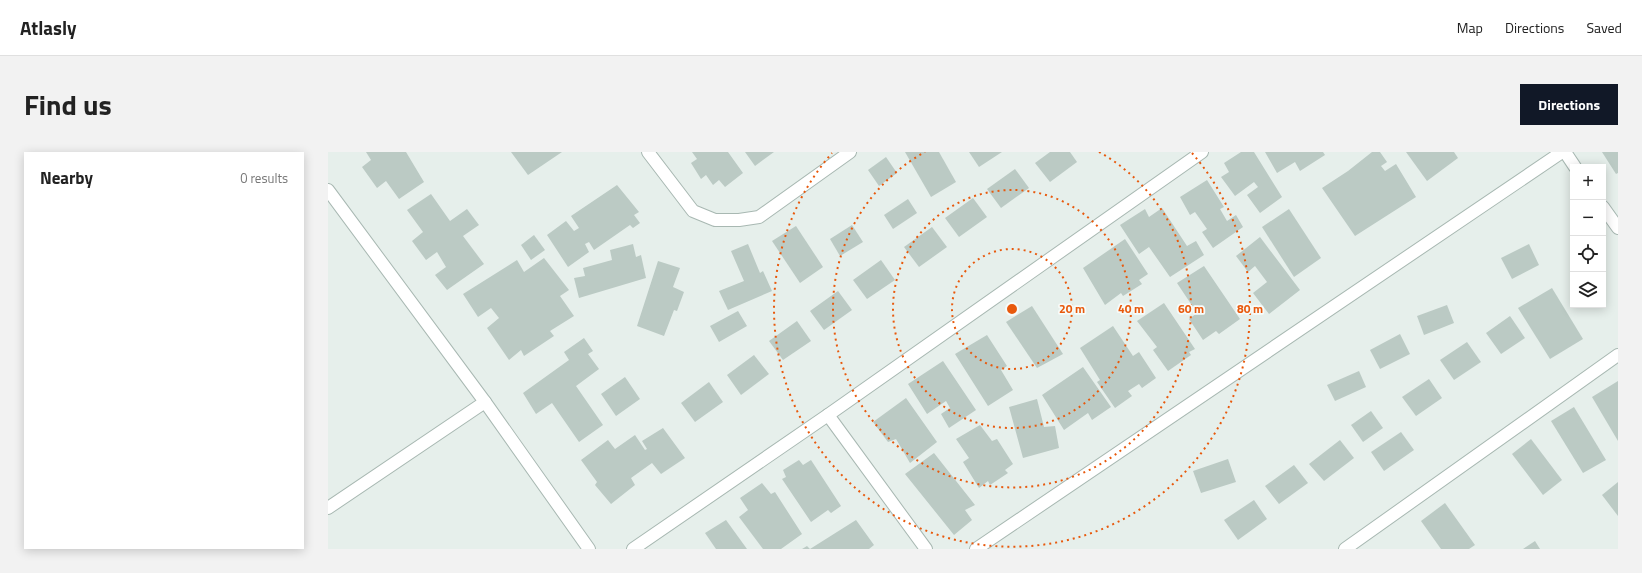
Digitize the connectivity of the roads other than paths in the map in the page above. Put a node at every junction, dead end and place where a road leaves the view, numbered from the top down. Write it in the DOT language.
graph roads {
  1 [pos="648,152"];
  2 [pos="850,152"];
  3 [pos="1202,152"];
  4 [pos="1563,152"];
  5 [pos="1573,164"];
  6 [pos="328,190"];
  7 [pos="1606,211"];
  8 [pos="1618,228"];
  9 [pos="1618,355"];
  10 [pos="485,402"];
  11 [pos="828,415"];
  12 [pos="328,508"];
  13 [pos="589,549"];
  14 [pos="633,549"];
  15 [pos="926,549"];
  16 [pos="976,549"];
  17 [pos="1345,549"];
  1 -- 2 [label="street"];
  3 -- 11 [label="street"];
  4 -- 5 [label="street"];
  4 -- 16 [label="street"];
  6 -- 10 [label="street"];
  7 -- 8 [label="street"];
  9 -- 17 [label="street"];
  10 -- 12 [label="street"];
  10 -- 13 [label="street"];
  11 -- 14 [label="street"];
  11 -- 15 [label="street"];
}
